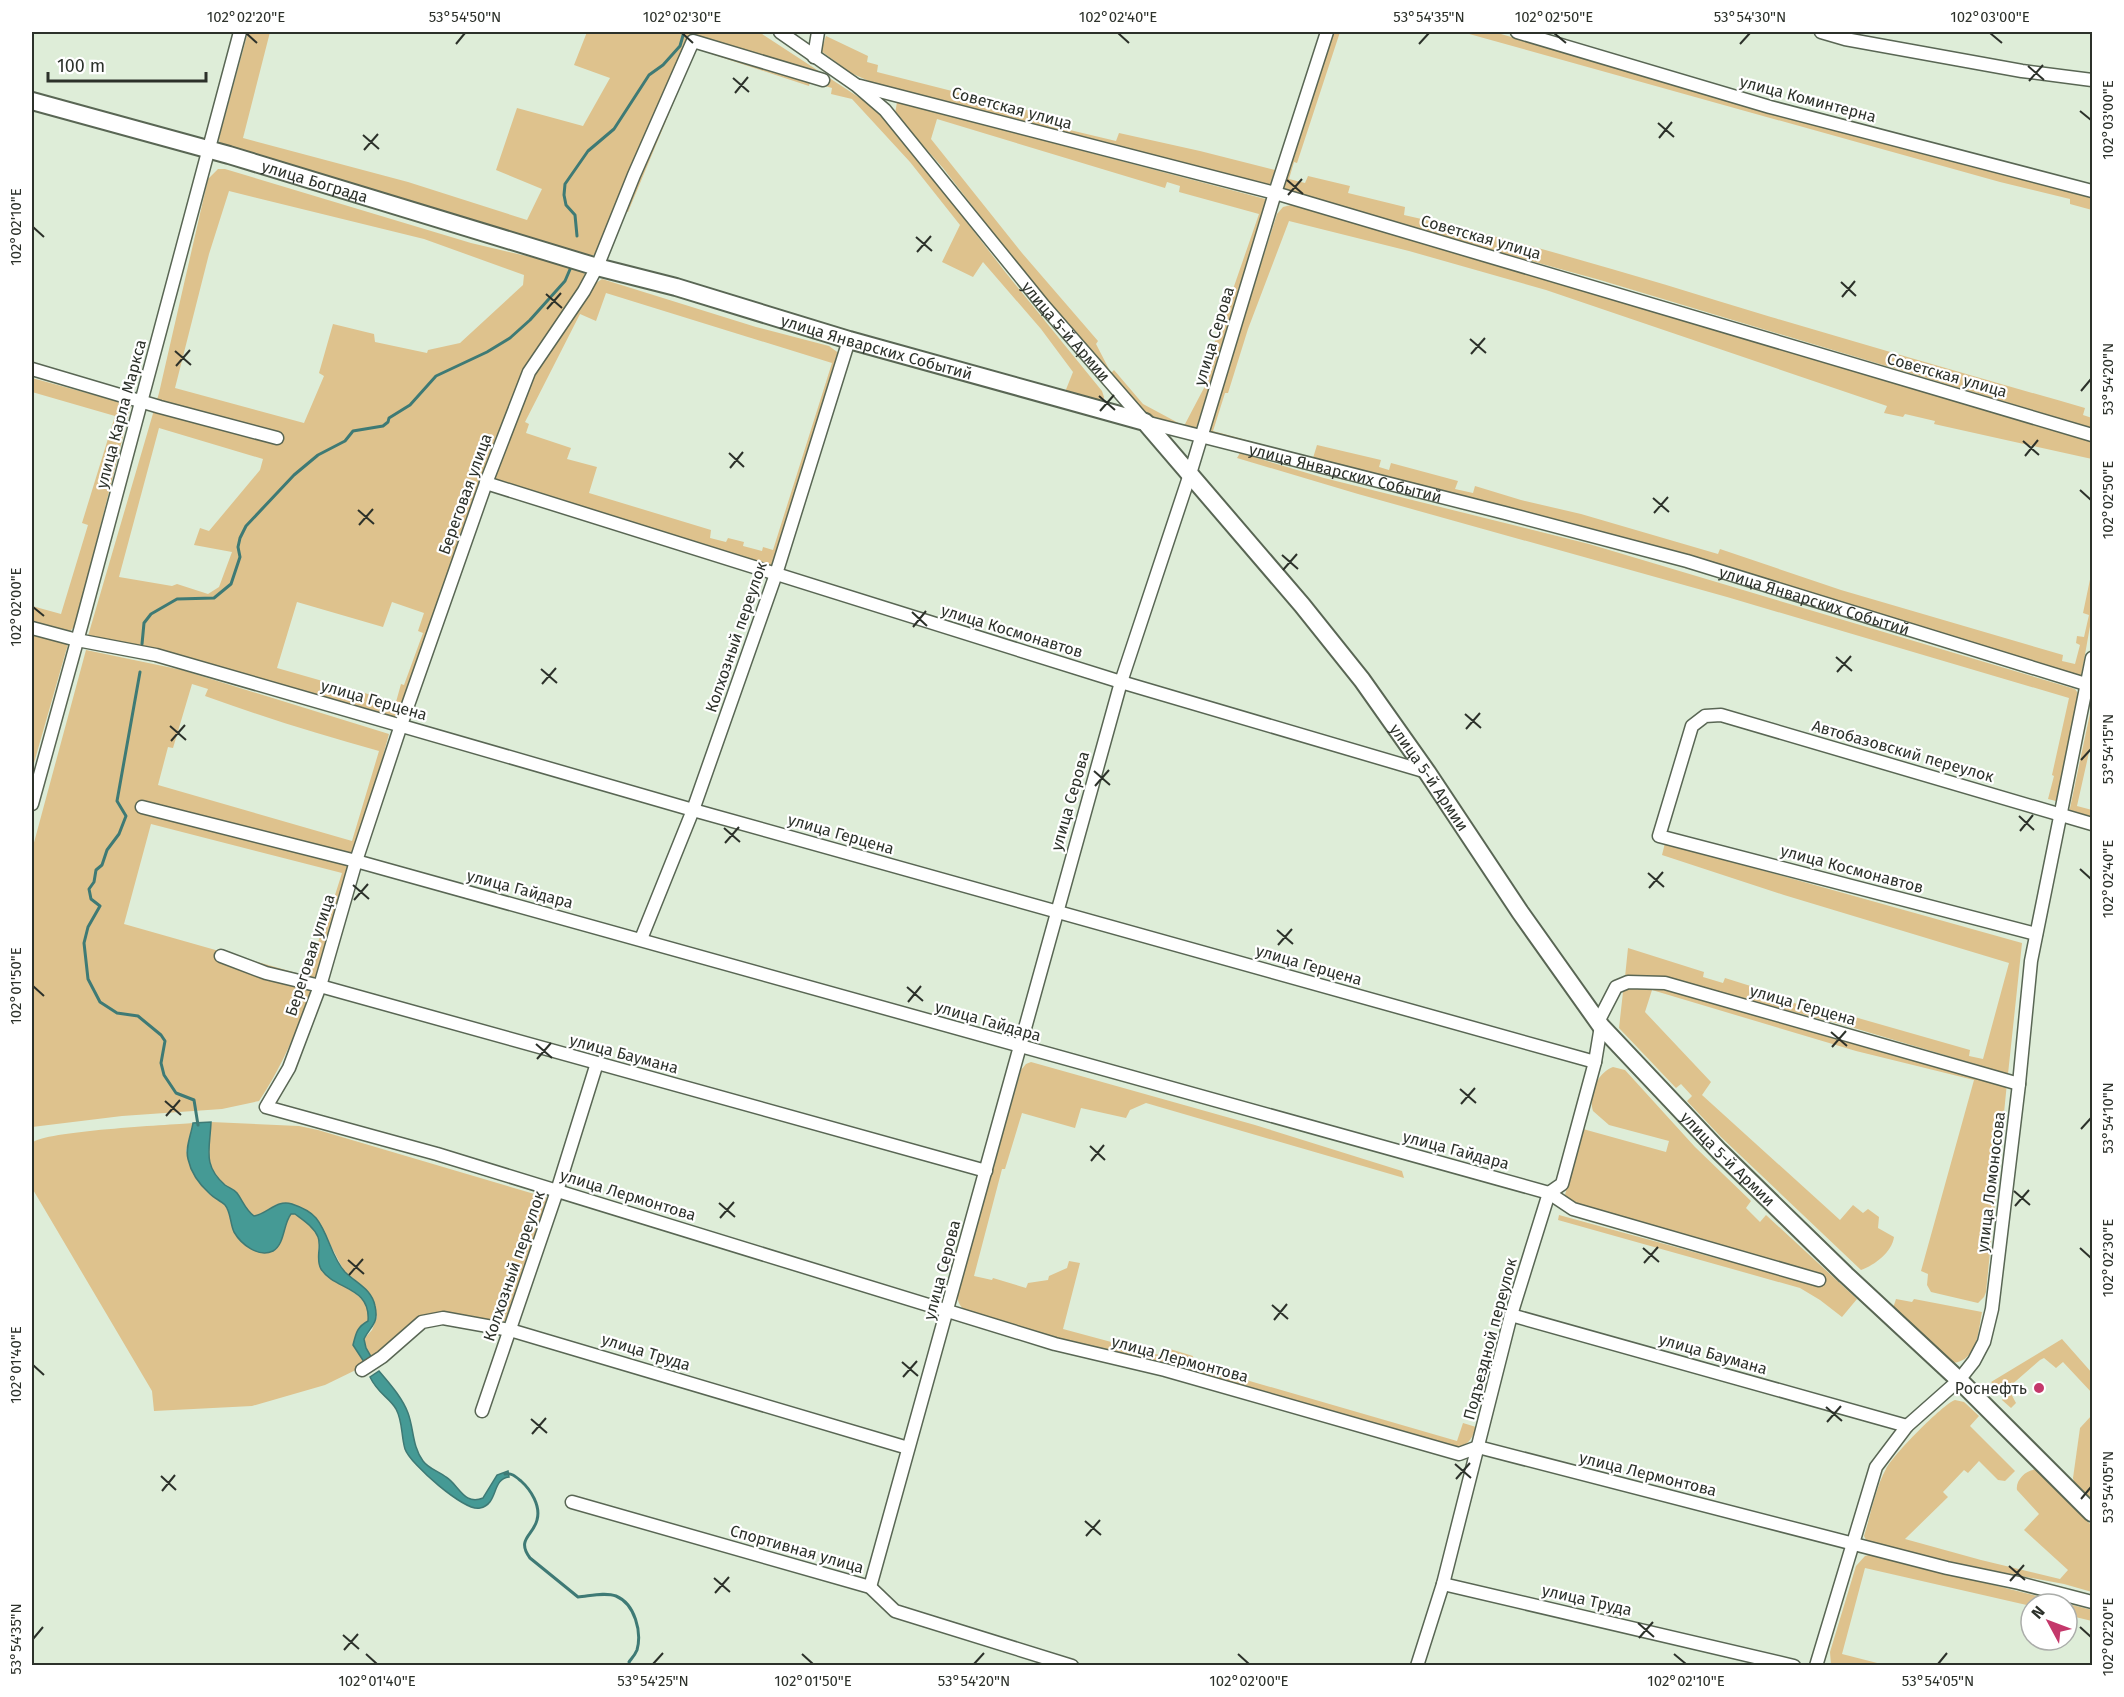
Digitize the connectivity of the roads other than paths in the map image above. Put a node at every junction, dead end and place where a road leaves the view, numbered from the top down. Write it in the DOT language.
graph roads {
  1 [pos="240,32"];
  2 [pos="780,32"];
  3 [pos="818,32"];
  4 [pos="1327,32"];
  5 [pos="1517,32"];
  6 [pos="1821,32"];
  7 [pos="814,57"];
  8 [pos="2092,80"];
  9 [pos="823,81"];
  10 [pos="856,85"];
  11 [pos="32,101"];
  12 [pos="208,149"];
  13 [pos="2092,191"];
  14 [pos="1275,193"];
  15 [pos="597,267"];
  16 [pos="849,340"];
  17 [pos="32,369"];
  18 [pos="142,401"];
  19 [pos="1145,422"];
  20 [pos="2092,435"];
  21 [pos="1200,437"];
  22 [pos="277,438"];
  23 [pos="1190,474"];
  24 [pos="486,483"];
  25 [pos="776,574"];
  26 [pos="32,627"];
  27 [pos="77,640"];
  28 [pos="2092,658"];
  29 [pos="1121,682"];
  30 [pos="2090,685"];
  31 [pos="401,724"];
  32 [pos="1427,772"];
  33 [pos="32,804"];
  34 [pos="142,807"];
  35 [pos="693,810"];
  36 [pos="2062,815"];
  37 [pos="2092,824"];
  38 [pos="1659,836"];
  39 [pos="356,861"];
  40 [pos="1056,912"];
  41 [pos="2036,934"];
  42 [pos="641,939"];
  43 [pos="221,956"];
  44 [pos="320,986"];
  45 [pos="1599,1024"];
  46 [pos="1020,1047"];
  47 [pos="1595,1062"];
  48 [pos="597,1063"];
  49 [pos="2019,1084"];
  50 [pos="266,1107"];
  51 [pos="986,1170"];
  52 [pos="557,1191"];
  53 [pos="1549,1193"];
  54 [pos="1819,1280"];
  55 [pos="948,1311"];
  56 [pos="1511,1315"];
  57 [pos="510,1330"];
  58 [pos="362,1370"];
  59 [pos="1959,1380"];
  60 [pos="482,1411"];
  61 [pos="1907,1426"];
  62 [pos="1478,1447"];
  63 [pos="908,1448"];
  64 [pos="572,1502"];
  65 [pos="2092,1513"];
  66 [pos="1854,1544"];
  67 [pos="1443,1584"];
  68 [pos="870,1587"];
  69 [pos="2092,1602"];
  70 [pos="1072,1665"];
  71 [pos="1417,1665"];
  72 [pos="1794,1665"];
  73 [pos="1816,1665"];
  1 -- 12 [label="street, улица Карла Маркса"];
  2 -- 7 [label="street, улица 5-й Армии"];
  3 -- 7 [label="street"];
  4 -- 14 [label="street, улица Серова"];
  5 -- 13 [label="street, улица Коминтерна"];
  6 -- 8 [label="street"];
  7 -- 10 [label="street, улица 5-й Армии"];
  9 -- 15 [label="street, Береговая улица"];
  10 -- 14 [label="street, Советская улица"];
  10 -- 19 [label="street, улица 5-й Армии"];
  11 -- 12 [label="street, улица Бограда"];
  12 -- 15 [label="street, улица Бограда"];
  12 -- 18 [label="street, улица Карла Маркса"];
  14 -- 20 [label="street, Советская улица"];
  14 -- 21 [label="street, улица Серова"];
  15 -- 16 [label="street, улица Январских Событий"];
  15 -- 24 [label="street, Береговая улица"];
  16 -- 19 [label="street, улица Январских Событий"];
  16 -- 25 [label="street, Колхозный переулок"];
  17 -- 18 [label="street"];
  18 -- 22 [label="street"];
  18 -- 27 [label="street, улица Карла Маркса"];
  19 -- 21 [label="street, улица Январских Событий"];
  19 -- 23 [label="street, улица 5-й Армии"];
  21 -- 23 [label="street, улица Серова"];
  21 -- 30 [label="street, улица Январских Событий"];
  23 -- 29 [label="street, улица Серова"];
  23 -- 32 [label="street, улица 5-й Армии"];
  24 -- 25 [label="street, улица Космонавтов"];
  24 -- 31 [label="street, Береговая улица"];
  25 -- 29 [label="street, улица Космонавтов"];
  25 -- 35 [label="street, Колхозный переулок"];
  26 -- 27 [label="street, улица Герцена"];
  27 -- 31 [label="street, улица Герцена"];
  27 -- 33 [label="street, улица Карла Маркса"];
  28 -- 30 [label="street, улица Ломоносова"];
  29 -- 32 [label="street, улица Космонавтов"];
  29 -- 40 [label="street, улица Серова"];
  30 -- 36 [label="street, улица Ломоносова"];
  31 -- 35 [label="street, улица Герцена"];
  31 -- 39 [label="street, Береговая улица"];
  32 -- 45 [label="street, улица 5-й Армии"];
  34 -- 39 [label="street, улица Гайдара"];
  35 -- 40 [label="street, улица Герцена"];
  35 -- 42 [label="street, Колхозный переулок"];
  36 -- 37 [label="street, Автобазовский переулок"];
  36 -- 38 [label="street, Автобазовский переулок"];
  36 -- 41 [label="street, улица Ломоносова"];
  38 -- 41 [label="street, улица Космонавтов"];
  39 -- 42 [label="street, улица Гайдара"];
  39 -- 44 [label="street, Береговая улица"];
  40 -- 46 [label="street, улица Серова"];
  40 -- 47 [label="street, улица Герцена"];
  41 -- 49 [label="street, улица Ломоносова"];
  42 -- 46 [label="street, улица Гайдара"];
  43 -- 44 [label="street, улица Баумана"];
  44 -- 48 [label="street, улица Баумана"];
  44 -- 50 [label="street, Береговая улица"];
  45 -- 47 [label="street, Подъездной переулок"];
  45 -- 49 [label="street, улица Герцена"];
  45 -- 59 [label="street, улица 5-й Армии"];
  46 -- 51 [label="street, улица Серова"];
  46 -- 53 [label="street, улица Гайдара"];
  47 -- 53 [label="street, Подъездной переулок"];
  48 -- 51 [label="street, улица Баумана"];
  48 -- 52 [label="street, Колхозный переулок"];
  49 -- 59 [label="street, улица Ломоносова"];
  50 -- 52 [label="street, улица Лермонтова"];
  51 -- 55 [label="street, улица Серова"];
  52 -- 55 [label="street, улица Лермонтова"];
  52 -- 57 [label="street, Колхозный переулок"];
  53 -- 54 [label="street, улица Гайдара"];
  53 -- 56 [label="street, Подъездной переулок"];
  55 -- 62 [label="street, улица Лермонтова"];
  55 -- 63 [label="street, улица Серова"];
  56 -- 61 [label="street, улица Баумана"];
  56 -- 62 [label="street, Подъездной переулок"];
  57 -- 58 [label="street, улица Труда"];
  57 -- 60 [label="street, Колхозный переулок"];
  57 -- 63 [label="street, улица Труда"];
  59 -- 61 [label="street, улица Ломоносова"];
  59 -- 65 [label="street, улица 5-й Армии"];
  61 -- 66 [label="street, улица Ломоносова"];
  62 -- 66 [label="street, улица Лермонтова"];
  62 -- 67 [label="street, Подъездной переулок"];
  63 -- 68 [label="street, улица Серова"];
  64 -- 68 [label="street, Спортивная улица"];
  66 -- 69 [label="street, улица Лермонтова"];
  66 -- 73 [label="street, улица Ломоносова"];
  67 -- 71 [label="street, Подъездной переулок"];
  67 -- 72 [label="street, улица Труда"];
  68 -- 70 [label="street, Спортивная улица"];
}
